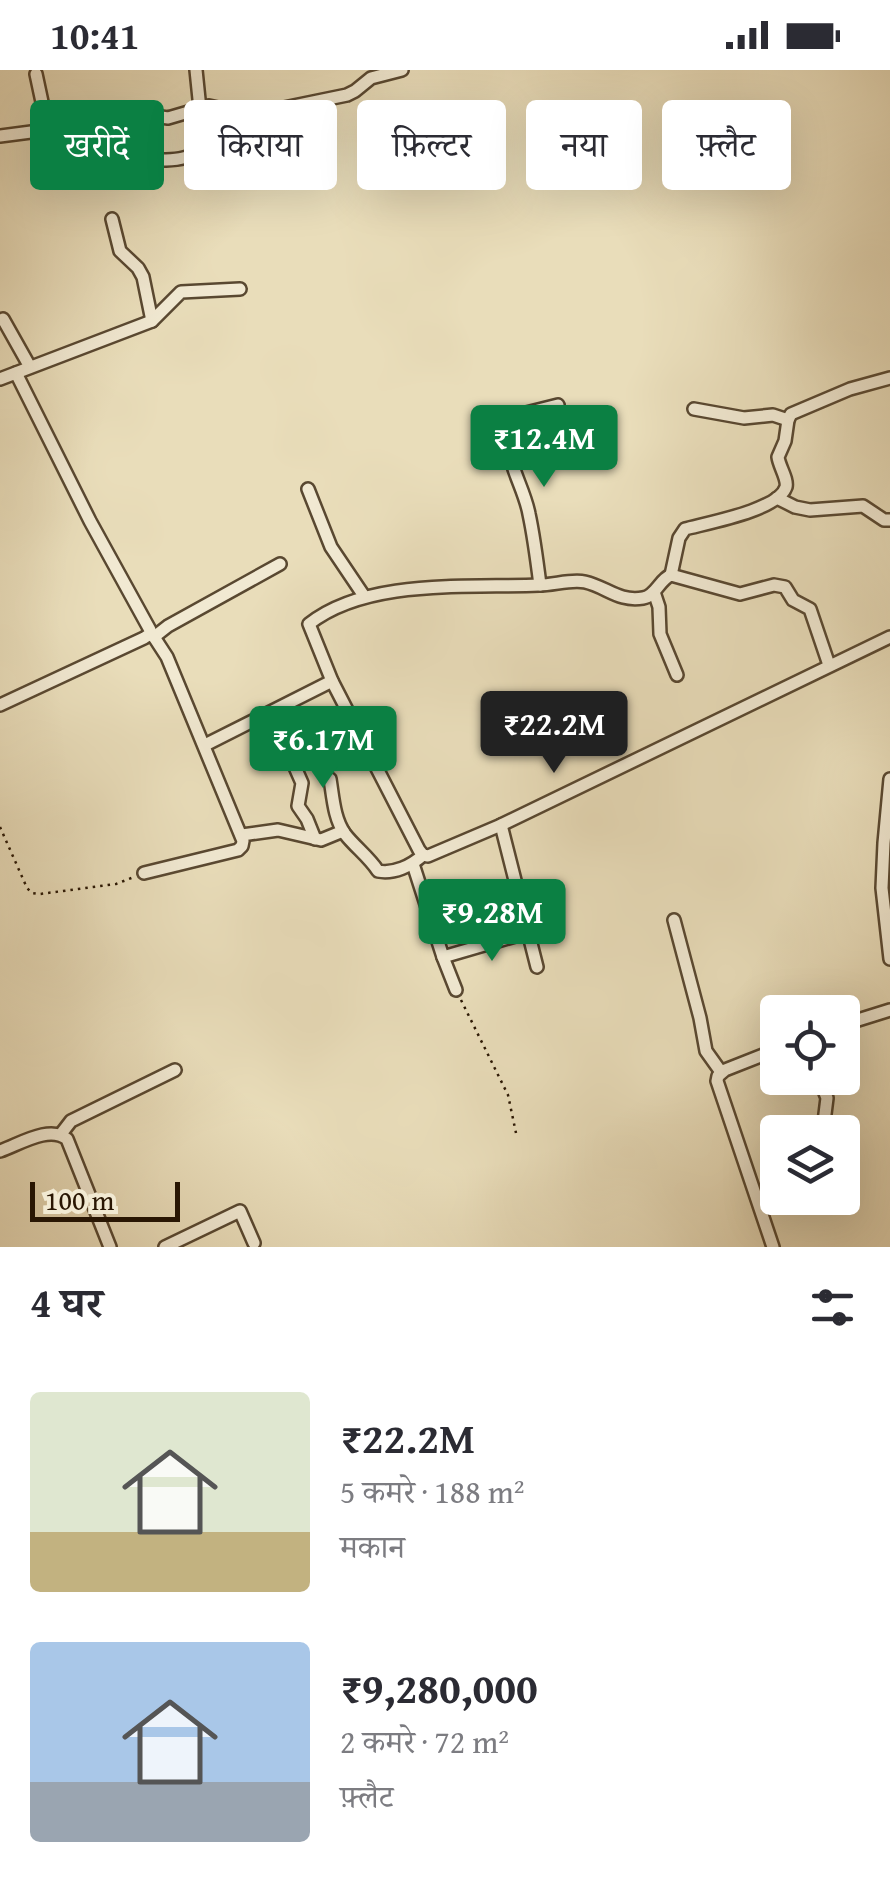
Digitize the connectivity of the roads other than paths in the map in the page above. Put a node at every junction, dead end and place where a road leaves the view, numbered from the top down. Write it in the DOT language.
graph roads {
  1 [pos="196,70"];
  2 [pos="402,70"];
  3 [pos="36,74"];
  4 [pos="42,100"];
  5 [pos="198,100"];
  6 [pos="324,100"];
  7 [pos="30,132"];
  8 [pos="0,136"];
  9 [pos="112,220"];
  10 [pos="240,289"];
  11 [pos="4,319"];
  12 [pos="152,322"];
  13 [pos="30,367"];
  14 [pos="16,373"];
  15 [pos="890,378"];
  16 [pos="0,379"];
  17 [pos="558,405"];
  18 [pos="694,410"];
  19 [pos="788,420"];
  20 [pos="308,489"];
  21 [pos="776,498"];
  22 [pos="890,520"];
  23 [pos="280,564"];
  24 [pos="671,574"];
  25 [pos="540,585"];
  26 [pos="654,592"];
  27 [pos="364,596"];
  28 [pos="152,636"];
  29 [pos="890,637"];
  30 [pos="829,665"];
  31 [pos="677,675"];
  32 [pos="332,681"];
  33 [pos="0,705"];
  34 [pos="205,745"];
  35 [pos="291,758"];
  36 [pos="330,779"];
  37 [pos="890,779"];
  38 [pos="501,825"];
  39 [pos="343,831"];
  40 [pos="242,836"];
  41 [pos="315,839"];
  42 [pos="423,854"];
  43 [pos="412,864"];
  44 [pos="144,874"];
  45 [pos="886,887"];
  46 [pos="674,920"];
  47 [pos="888,923"];
  48 [pos="528,932"];
  49 [pos="443,957"];
  50 [pos="890,959"];
  51 [pos="538,967"];
  52 [pos="456,990"];
  53 [pos="890,1010"];
  54 [pos="860,1019"];
  55 [pos="760,1056"];
  56 [pos="175,1070"];
  57 [pos="721,1072"];
  58 [pos="61,1134"];
  59 [pos="0,1152"];
  60 [pos="254,1243"];
  61 [pos="174,1245"];
  62 [pos="110,1247"];
  63 [pos="773,1247"];
  1 -- 5 [label="street"];
  2 -- 6 [label="street"];
  3 -- 4 [label="street"];
  7 -- 8 [label="street"];
  9 -- 12 [label="street"];
  10 -- 12 [label="street"];
  11 -- 13 [label="street"];
  12 -- 13 [label="street"];
  13 -- 14 [label="street"];
  14 -- 16 [label="street"];
  14 -- 28 [label="street"];
  15 -- 19 [label="street"];
  17 -- 25 [label="street"];
  18 -- 19 [label="street"];
  19 -- 21 [label="street"];
  20 -- 27 [label="street"];
  21 -- 22 [label="street"];
  21 -- 24 [label="street"];
  23 -- 28 [label="street"];
  24 -- 26 [label="street"];
  24 -- 30 [label="street"];
  25 -- 26 [label="street"];
  25 -- 27 [label="street"];
  26 -- 31 [label="street"];
  27 -- 32 [label="street"];
  28 -- 33 [label="street"];
  28 -- 34 [label="street"];
  29 -- 30 [label="street"];
  30 -- 38 [label="street"];
  32 -- 34 [label="street"];
  32 -- 42 [label="street"];
  34 -- 40 [label="street"];
  35 -- 41 [label="street"];
  36 -- 39 [label="street"];
  37 -- 45 [label="street"];
  38 -- 42 [label="street"];
  38 -- 48 [label="street"];
  39 -- 41 [label="street"];
  39 -- 43 [label="street"];
  40 -- 41 [label="street"];
  40 -- 44 [label="street"];
  42 -- 43 [label="street"];
  43 -- 49 [label="street"];
  45 -- 47 [label="street"];
  46 -- 57 [label="street"];
  47 -- 50 [label="street"];
  48 -- 49 [label="street"];
  48 -- 51 [label="street"];
  49 -- 52 [label="street"];
  53 -- 54 [label="street"];
  55 -- 57 [label="street"];
  56 -- 58 [label="street"];
  57 -- 63 [label="street"];
  58 -- 59 [label="street"];
  58 -- 62 [label="street"];
  60 -- 61 [label="street"];
}
